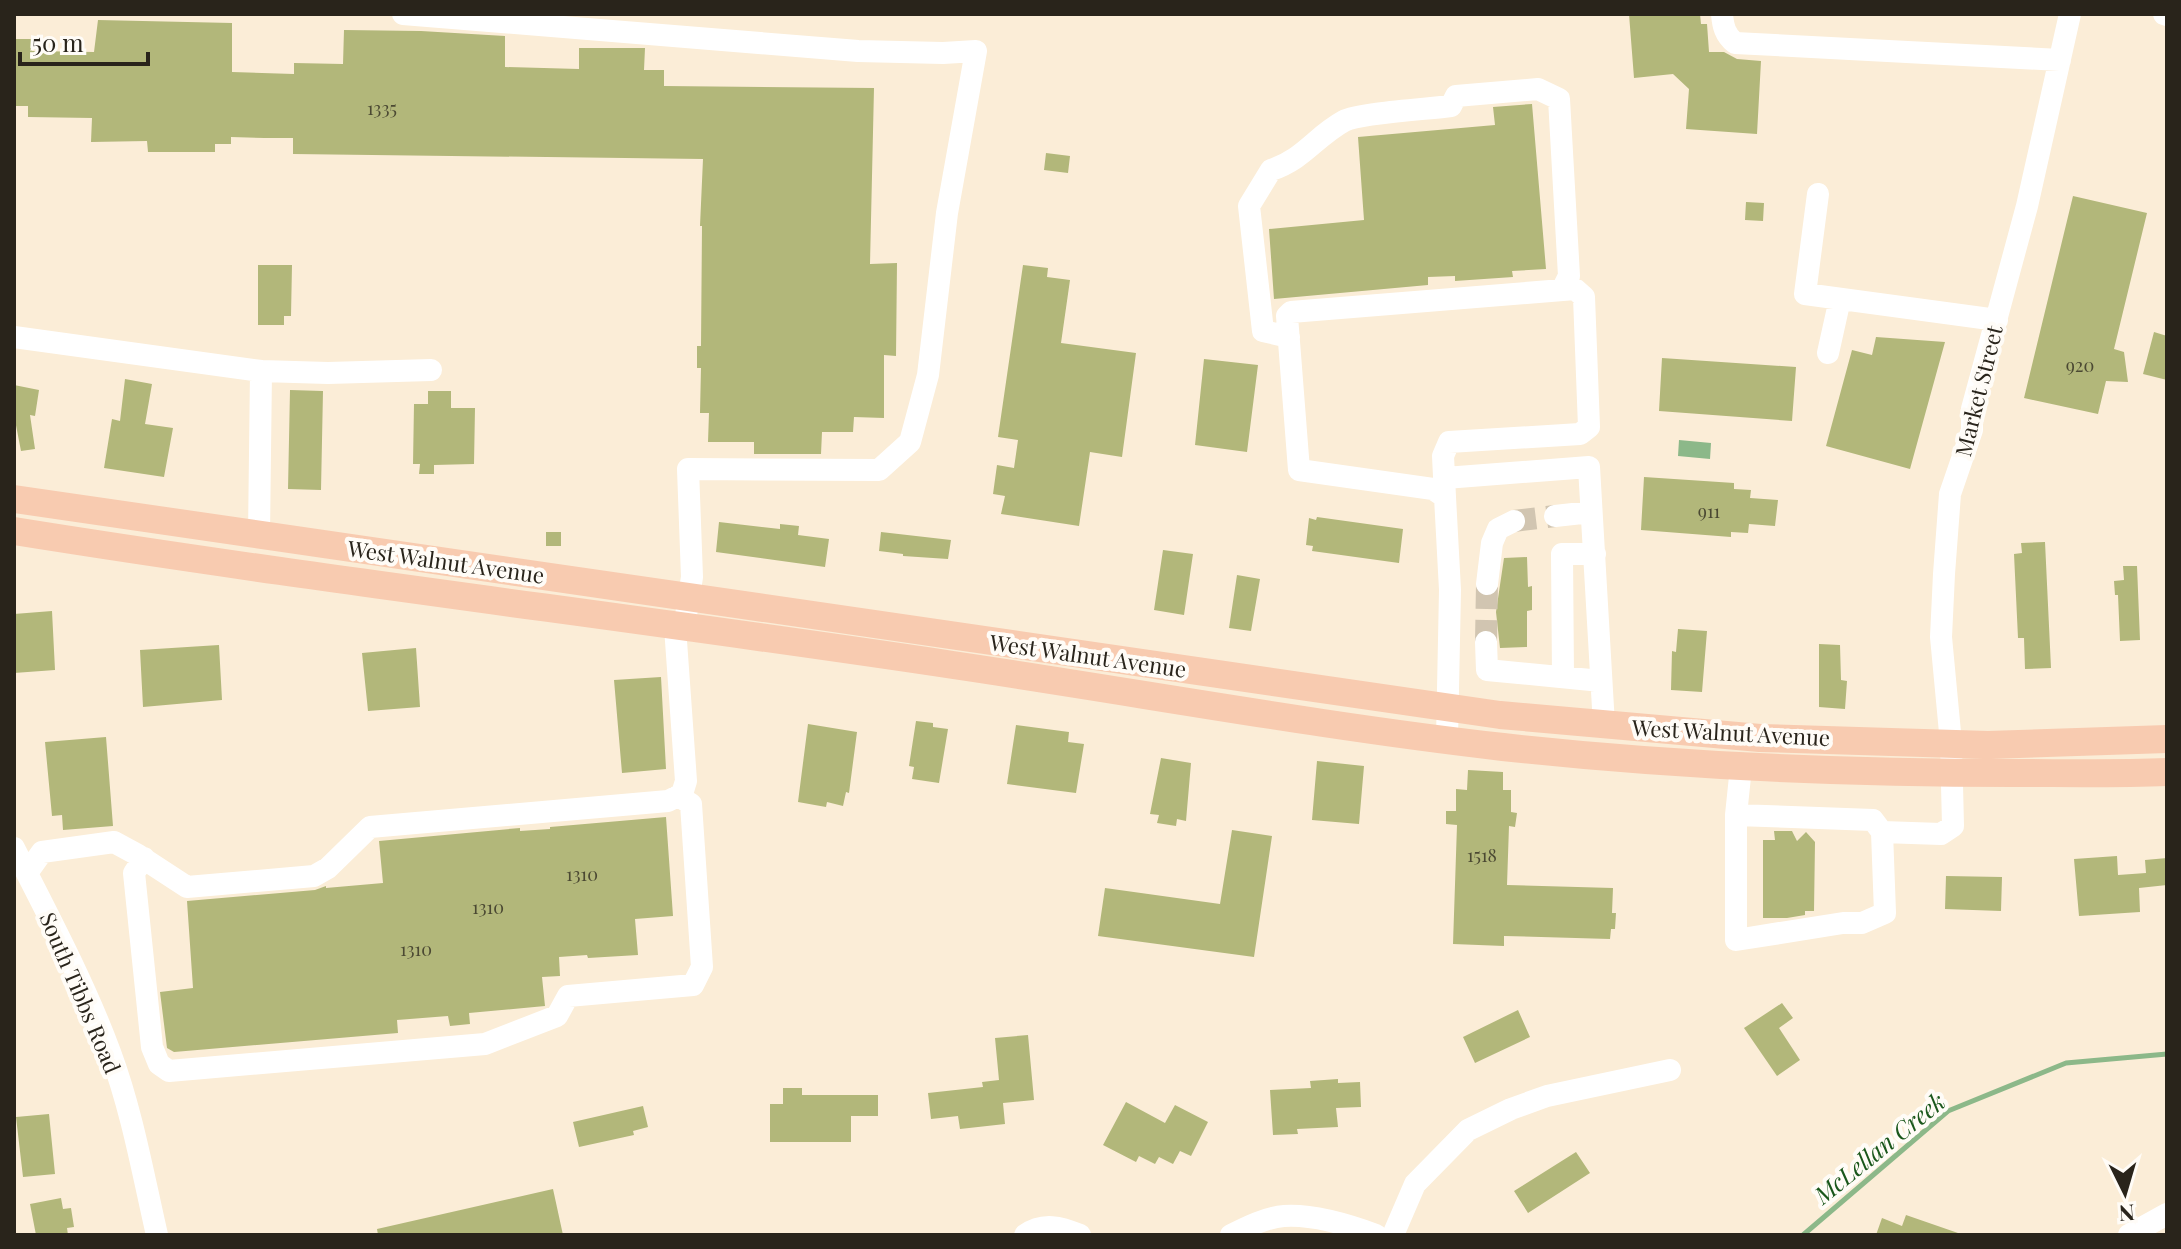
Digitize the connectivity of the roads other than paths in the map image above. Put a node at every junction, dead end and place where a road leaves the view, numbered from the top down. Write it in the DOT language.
graph roads {
  1 [pos="403,14"];
  2 [pos="1722,14"];
  3 [pos="2070,14"];
  4 [pos="2060,60"];
  5 [pos="1818,194"];
  6 [pos="1562,290"];
  7 [pos="1840,299"];
  8 [pos="1997,320"];
  9 [pos="14,337"];
  10 [pos="1289,337"];
  11 [pos="1828,353"];
  12 [pos="431,370"];
  13 [pos="261,371"];
  14 [pos="1445,488"];
  15 [pos="14,499"];
  16 [pos="1591,512"];
  17 [pos="1555,516"];
  18 [pos="1514,521"];
  19 [pos="14,531"];
  20 [pos="259,535"];
  21 [pos="1595,554"];
  22 [pos="1487,584"];
  23 [pos="689,598"];
  24 [pos="679,628"];
  25 [pos="1486,642"];
  26 [pos="1563,677"];
  27 [pos="1601,681"];
  28 [pos="1447,708"];
  29 [pos="1604,725"];
  30 [pos="1447,739"];
  31 [pos="2167,739"];
  32 [pos="1951,743"];
  33 [pos="1741,767"];
  34 [pos="2167,772"];
  35 [pos="1952,774"];
  36 [pos="678,796"];
  37 [pos="1736,815"];
  38 [pos="1882,832"];
  39 [pos="14,848"];
  40 [pos="144,858"];
  41 [pos="27,873"];
  42 [pos="1670,1070"];
  43 [pos="2167,1214"];
  44 [pos="157,1235"];
  45 [pos="1025,1235"];
  46 [pos="1080,1235"];
  47 [pos="1231,1235"];
  48 [pos="1376,1235"];
  49 [pos="1393,1235"];
  50 [pos="2129,1235"];
  1 -- 23 [label="street"];
  2 -- 4 [label="street"];
  3 -- 4 [label="street, Market Street"];
  4 -- 8 [label="street, Market Street"];
  5 -- 7 [label="street"];
  6 -- 10 [label="street"];
  6 -- 10 [label="street"];
  6 -- 14 [label="street"];
  7 -- 8 [label="street"];
  7 -- 11 [label="street"];
  8 -- 32 [label="street, Market Street"];
  9 -- 13 [label="street"];
  10 -- 14 [label="street"];
  12 -- 13 [label="street"];
  13 -- 20 [label="street"];
  14 -- 16 [label="street"];
  14 -- 28 [label="street"];
  15 -- 20 [label="main road, West Walnut Avenue"];
  16 -- 17 [label="street"];
  16 -- 21 [label="street"];
  18 -- 22 [label="street"];
  19 -- 24 [label="main road, West Walnut Avenue"];
  20 -- 23 [label="main road, West Walnut Avenue"];
  21 -- 26 [label="street"];
  21 -- 27 [label="street"];
  23 -- 24 [label="street"];
  23 -- 28 [label="main road, West Walnut Avenue"];
  24 -- 30 [label="main road, West Walnut Avenue"];
  24 -- 36 [label="street"];
  25 -- 26 [label="street"];
  26 -- 27 [label="street"];
  27 -- 29 [label="street"];
  28 -- 29 [label="main road, West Walnut Avenue"];
  28 -- 30 [label="street"];
  29 -- 32 [label="main road, West Walnut Avenue"];
  30 -- 33 [label="main road, West Walnut Avenue"];
  31 -- 32 [label="main road, West Walnut Avenue"];
  32 -- 35 [label="street, Market Street"];
  33 -- 35 [label="main road, West Walnut Avenue"];
  33 -- 37 [label="street"];
  34 -- 35 [label="main road, West Walnut Avenue"];
  35 -- 38 [label="street, Market Street"];
  36 -- 40 [label="street"];
  36 -- 40 [label="street"];
  37 -- 38 [label="street"];
  37 -- 38 [label="street"];
  39 -- 41 [label="street, South Tibbs Road"];
  40 -- 41 [label="street"];
  41 -- 44 [label="street, South Tibbs Road"];
  42 -- 49 [label="street"];
  43 -- 50 [label="street"];
  45 -- 46 [label="street"];
  47 -- 48 [label="street"];
}
